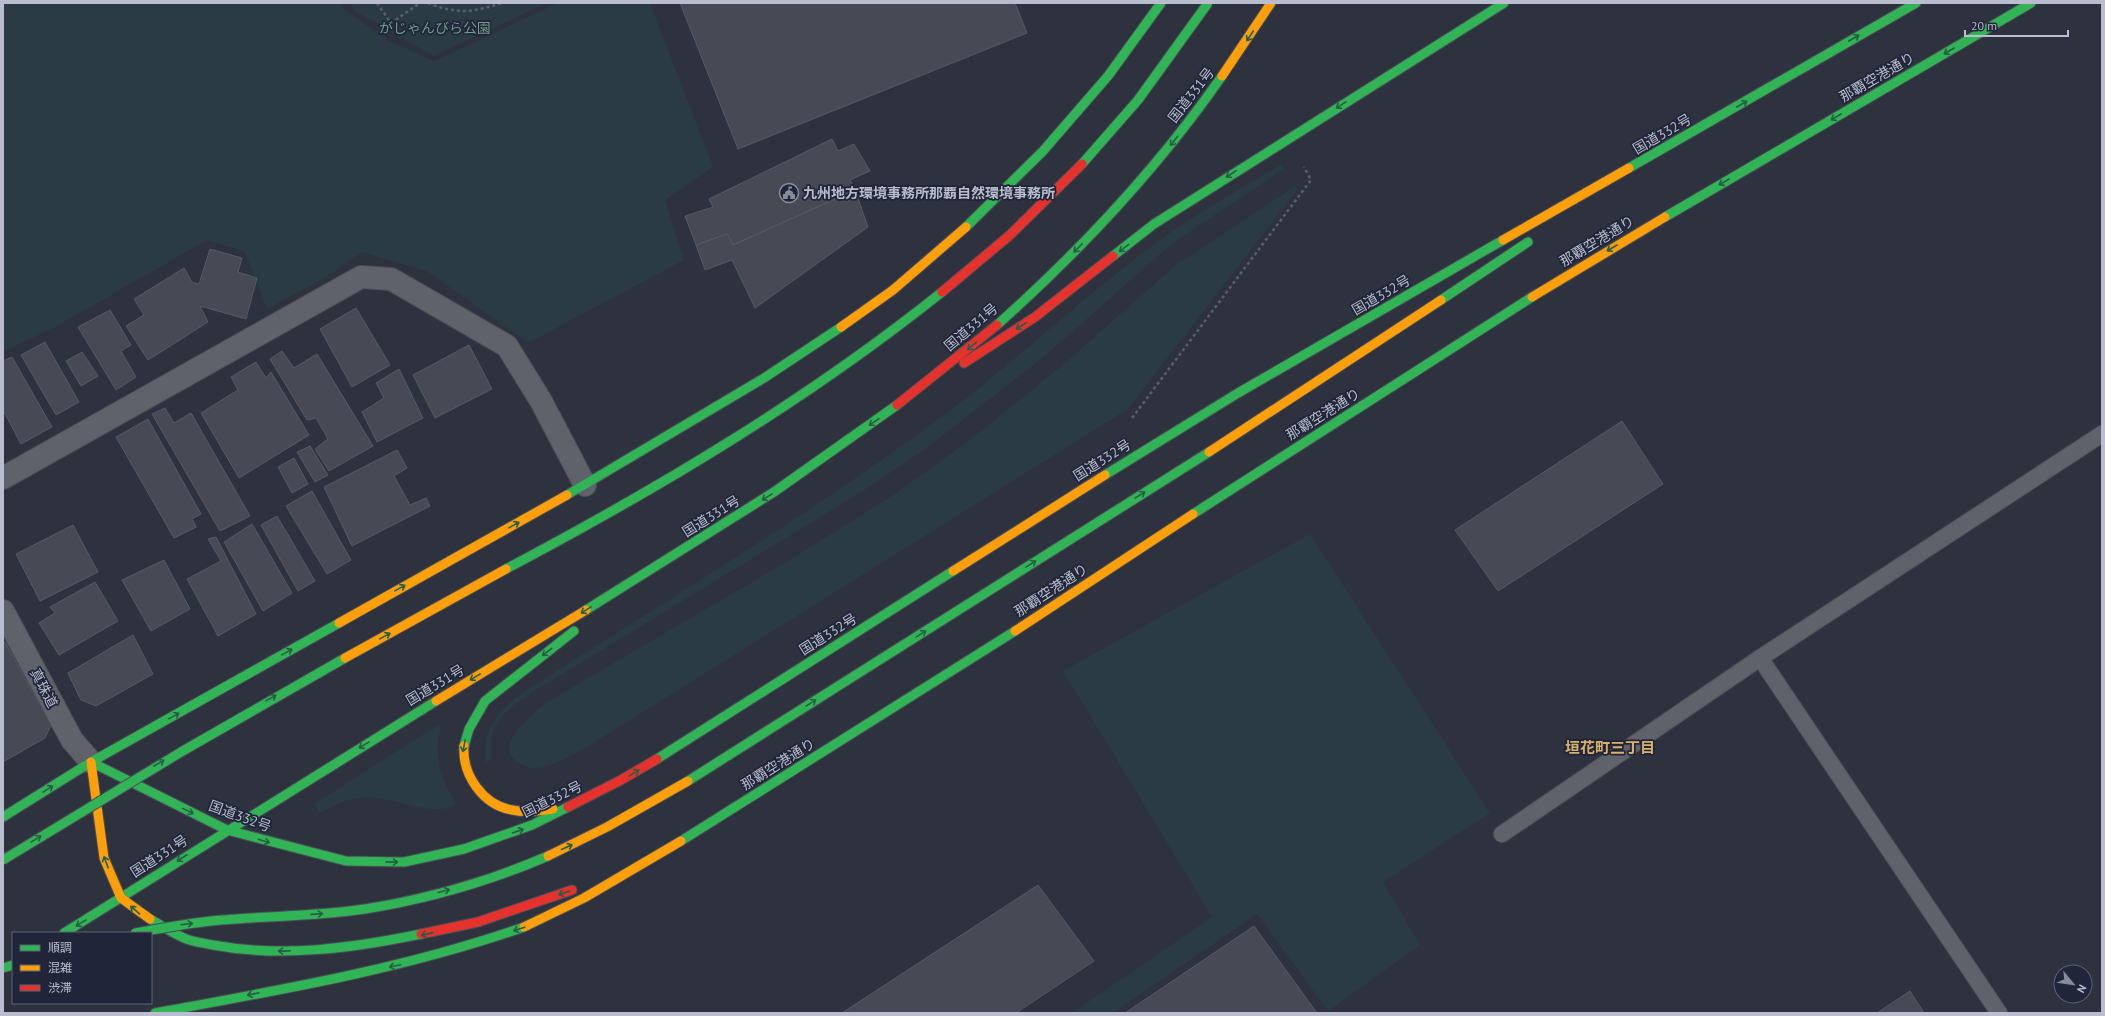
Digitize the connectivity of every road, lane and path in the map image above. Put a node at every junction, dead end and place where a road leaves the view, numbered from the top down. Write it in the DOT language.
graph roads {
  1 [pos="377,3"];
  2 [pos="420,3"];
  3 [pos="428,3"];
  4 [pos="501,3"];
  5 [pos="1161,3"];
  6 [pos="1208,3"];
  7 [pos="1271,3"];
  8 [pos="1504,3"];
  9 [pos="1916,3"];
  10 [pos="2031,3"];
  11 [pos="1708,124"];
  12 [pos="1304,167"];
  13 [pos="1588,203"];
  14 [pos="1535,238"];
  15 [pos="906,400"];
  16 [pos="1132,418"];
  17 [pos="2102,434"];
  18 [pos="3,478"];
  19 [pos="585,485"];
  20 [pos="656,568"];
  21 [pos="3,611"];
  22 [pos="1760,658"];
  23 [pos="91,762"];
  24 [pos="570,806"];
  25 [pos="3,817"];
  26 [pos="227,830"];
  27 [pos="1502,834"];
  28 [pos="3,860"];
  29 [pos="641,866"];
  30 [pos="121,898"];
  31 [pos="66,932"];
  32 [pos="140,932"];
  33 [pos="155,1013"];
  34 [pos="1999,1013"];
  1 -- 2 [label="path"];
  3 -- 4 [label="path"];
  5 -- 19 [label="main road"];
  28 -- 6 [label="main road, one-way, bridge"];
  7 -- 15 [label="main road, 国道331号, one-way"];
  8 -- 15 [label="main road, one-way"];
  11 -- 9 [label="main road, one-way"];
  10 -- 29 [label="main road, 那覇空港通り, one-way"];
  11 -- 13 [label="main road, 国道332号"];
  24 -- 11 [label="main road, 国道332号, one-way"];
  12 -- 16 [label="path"];
  32 -- 14 [label="main road, one-way, bridge"];
  15 -- 20 [label="main road, 国道331号, one-way"];
  17 -- 22 [label="lane"];
  18 -- 19 [label="street"];
  23 -- 19 [label="main road, one-way"];
  20 -- 24 [label="main road, one-way"];
  20 -- 26 [label="main road, 国道331号, one-way"];
  21 -- 23 [label="street, 真珠道"];
  22 -- 27 [label="lane"];
  22 -- 34 [label="lane"];
  25 -- 23 [label="main road, one-way"];
  23 -- 26 [label="main road, 国道332号, one-way"];
  30 -- 23 [label="main road, one-way"];
  26 -- 24 [label="main road, 国道332号, one-way"];
  26 -- 30 [label="main road, 国道331号, one-way"];
  29 -- 30 [label="main road, one-way"];
  29 -- 33 [label="main road, one-way"];
  30 -- 31 [label="main road, 国道331号, one-way"];
}
